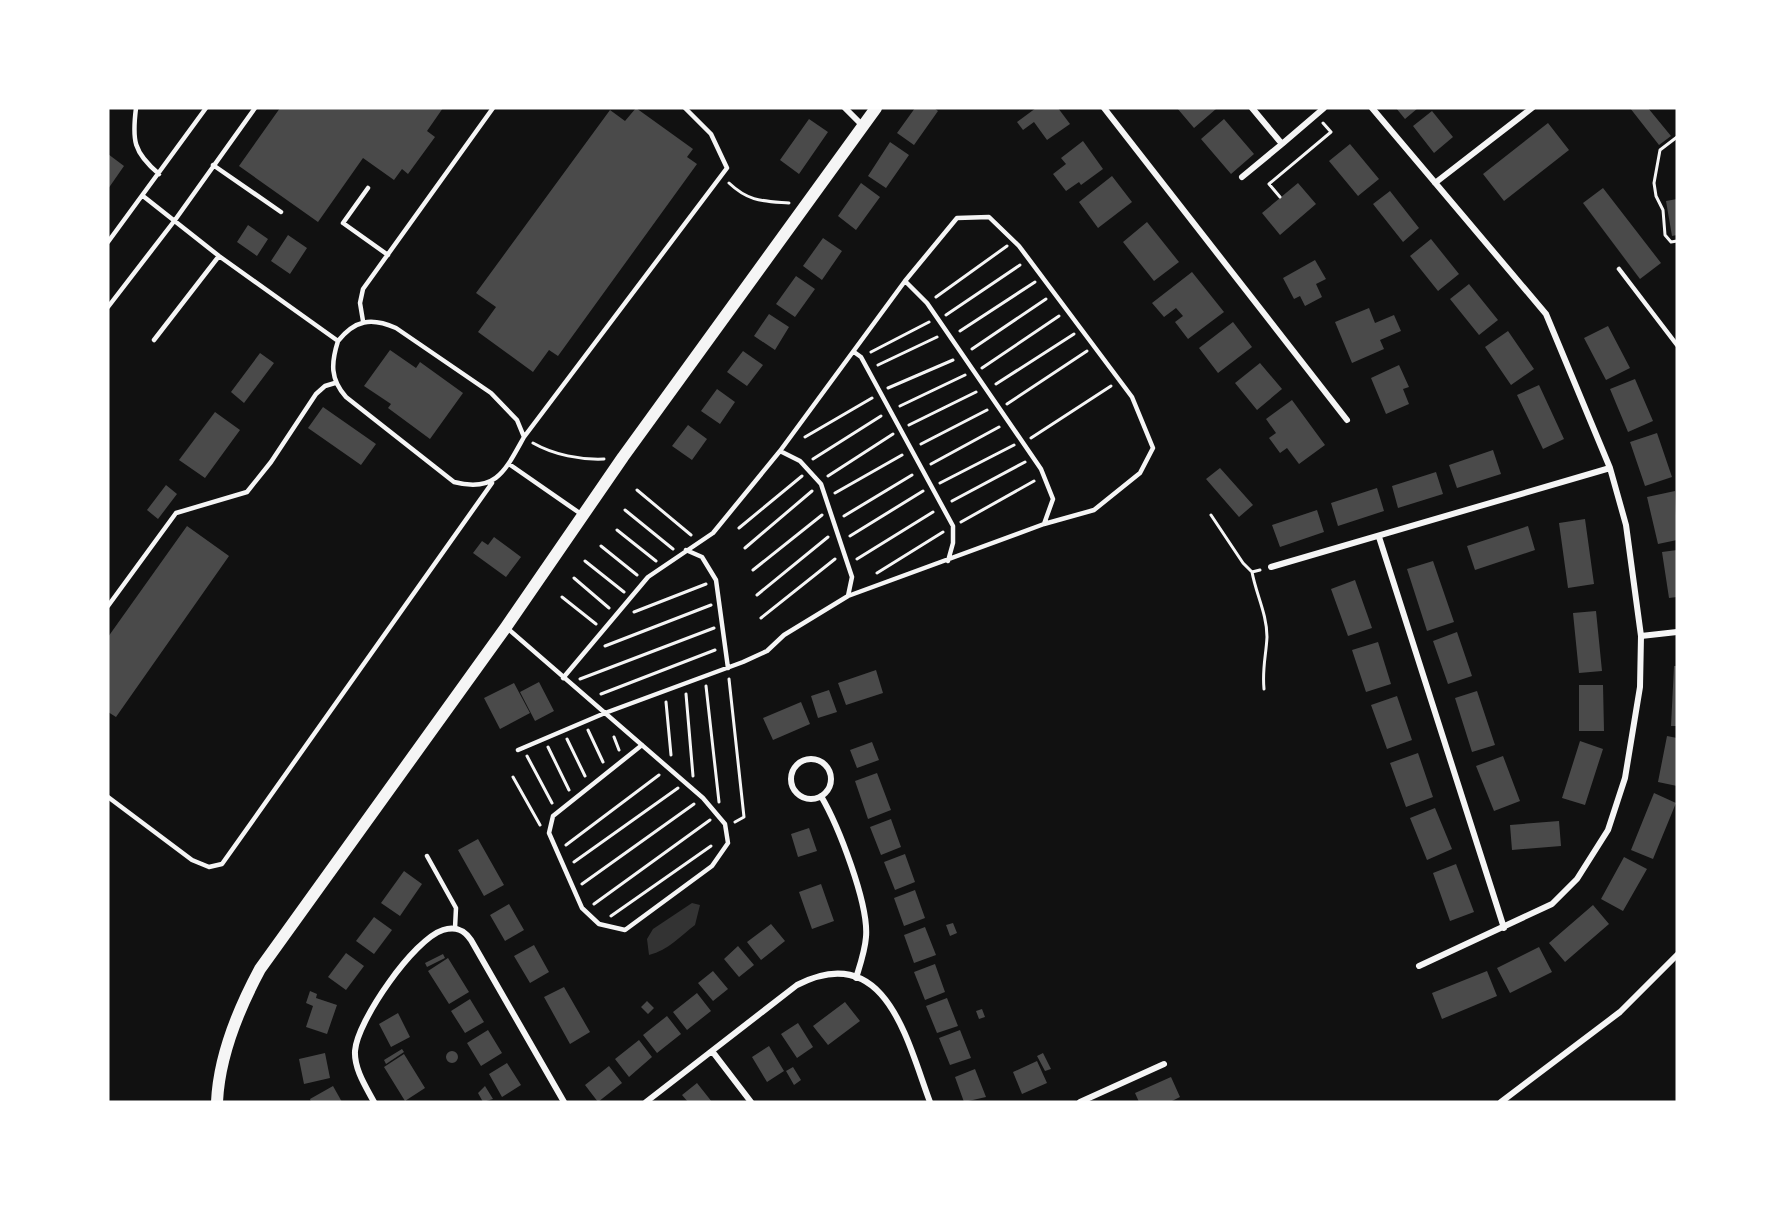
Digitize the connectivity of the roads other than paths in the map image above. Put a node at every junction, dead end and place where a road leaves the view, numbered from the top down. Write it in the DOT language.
graph roads {
  1 [pos="136,108"];
  2 [pos="206,108"];
  3 [pos="255,108"];
  4 [pos="492,108"];
  5 [pos="685,108"];
  6 [pos="845,108"];
  7 [pos="876,108"];
  8 [pos="1104,108"];
  9 [pos="1252,108"];
  10 [pos="1324,108"];
  11 [pos="1372,108"];
  12 [pos="1532,108"];
  13 [pos="863,126"];
  14 [pos="1282,144"];
  15 [pos="213,165"];
  16 [pos="159,174"];
  17 [pos="1242,177"];
  18 [pos="1434,183"];
  19 [pos="368,188"];
  20 [pos="143,195"];
  21 [pos="281,212"];
  22 [pos="175,220"];
  23 [pos="108,242"];
  24 [pos="388,255"];
  25 [pos="219,256"];
  26 [pos="1619,269"];
  27 [pos="905,281"];
  28 [pos="108,307"];
  29 [pos="363,321"];
  30 [pos="154,340"];
  31 [pos="338,341"];
  32 [pos="1677,345"];
  33 [pos="854,352"];
  34 [pos="335,383"];
  35 [pos="1347,420"];
  36 [pos="524,437"];
  37 [pos="780,451"];
  38 [pos="509,464"];
  39 [pos="1610,468"];
  40 [pos="492,483"];
  41 [pos="583,516"];
  42 [pos="1044,524"];
  43 [pos="1379,537"];
  44 [pos="686,550"];
  45 [pos="948,561"];
  46 [pos="1271,567"];
  47 [pos="848,596"];
  48 [pos="108,606"];
  49 [pos="506,627"];
  50 [pos="1677,632"];
  51 [pos="1641,636"];
  52 [pos="728,668"];
  53 [pos="564,678"];
  54 [pos="605,713"];
  55 [pos="642,745"];
  56 [pos="521,749"];
  57 [pos="821,796"];
  58 [pos="108,797"];
  59 [pos="427,856"];
  60 [pos="455,928"];
  61 [pos="1504,928"];
  62 [pos="1677,956"];
  63 [pos="1419,966"];
  64 [pos="856,978"];
  65 [pos="712,1051"];
  66 [pos="1164,1064"];
  67 [pos="217,1102"];
  68 [pos="374,1102"];
  69 [pos="564,1102"];
  70 [pos="646,1102"];
  71 [pos="751,1102"];
  72 [pos="930,1102"];
  73 [pos="1080,1102"];
  74 [pos="1501,1102"];
  1 -- 16 [label="lane"];
  2 -- 16 [label="lane"];
  3 -- 15 [label="lane"];
  4 -- 24 [label="lane"];
  5 -- 36 [label="lane"];
  6 -- 13 [label="street"];
  7 -- 13 [label="main road"];
  8 -- 35 [label="street"];
  9 -- 14 [label="street"];
  10 -- 14 [label="street"];
  11 -- 18 [label="street"];
  12 -- 18 [label="street"];
  13 -- 41 [label="main road"];
  14 -- 17 [label="street"];
  15 -- 21 [label="lane"];
  15 -- 22 [label="lane"];
  16 -- 20 [label="lane"];
  18 -- 39 [label="street"];
  19 -- 24 [label="lane"];
  20 -- 22 [label="lane"];
  20 -- 23 [label="lane"];
  22 -- 25 [label="lane"];
  22 -- 28 [label="lane"];
  24 -- 29 [label="lane"];
  25 -- 30 [label="lane"];
  25 -- 31 [label="lane"];
  26 -- 32 [label="lane"];
  27 -- 33 [label="lane"];
  27 -- 42 [label="lane"];
  27 -- 42 [label="lane"];
  29 -- 31 [label="lane"];
  29 -- 36 [label="lane"];
  31 -- 34 [label="lane"];
  33 -- 37 [label="lane"];
  33 -- 45 [label="lane"];
  34 -- 40 [label="lane"];
  34 -- 48 [label="lane"];
  36 -- 38 [label="lane"];
  37 -- 44 [label="lane"];
  37 -- 47 [label="lane"];
  38 -- 40 [label="lane"];
  38 -- 41 [label="lane"];
  39 -- 43 [label="street"];
  39 -- 51 [label="street"];
  40 -- 58 [label="lane"];
  41 -- 49 [label="main road"];
  42 -- 45 [label="lane"];
  43 -- 46 [label="street"];
  43 -- 61 [label="street"];
  44 -- 52 [label="lane"];
  44 -- 53 [label="lane"];
  45 -- 47 [label="lane"];
  47 -- 52 [label="lane"];
  49 -- 53 [label="lane"];
  49 -- 67 [label="main road"];
  50 -- 51 [label="street"];
  51 -- 61 [label="street"];
  52 -- 54 [label="lane"];
  53 -- 54 [label="lane"];
  54 -- 55 [label="lane"];
  54 -- 56 [label="lane"];
  55 -- 55 [label="lane"];
  57 -- 57 [label="street"];
  57 -- 64 [label="street"];
  59 -- 60 [label="lane"];
  60 -- 68 [label="street"];
  60 -- 69 [label="street"];
  61 -- 63 [label="street"];
  62 -- 74 [label="street"];
  64 -- 65 [label="street"];
  64 -- 72 [label="street"];
  65 -- 70 [label="street"];
  65 -- 71 [label="street"];
  66 -- 73 [label="street"];
}
